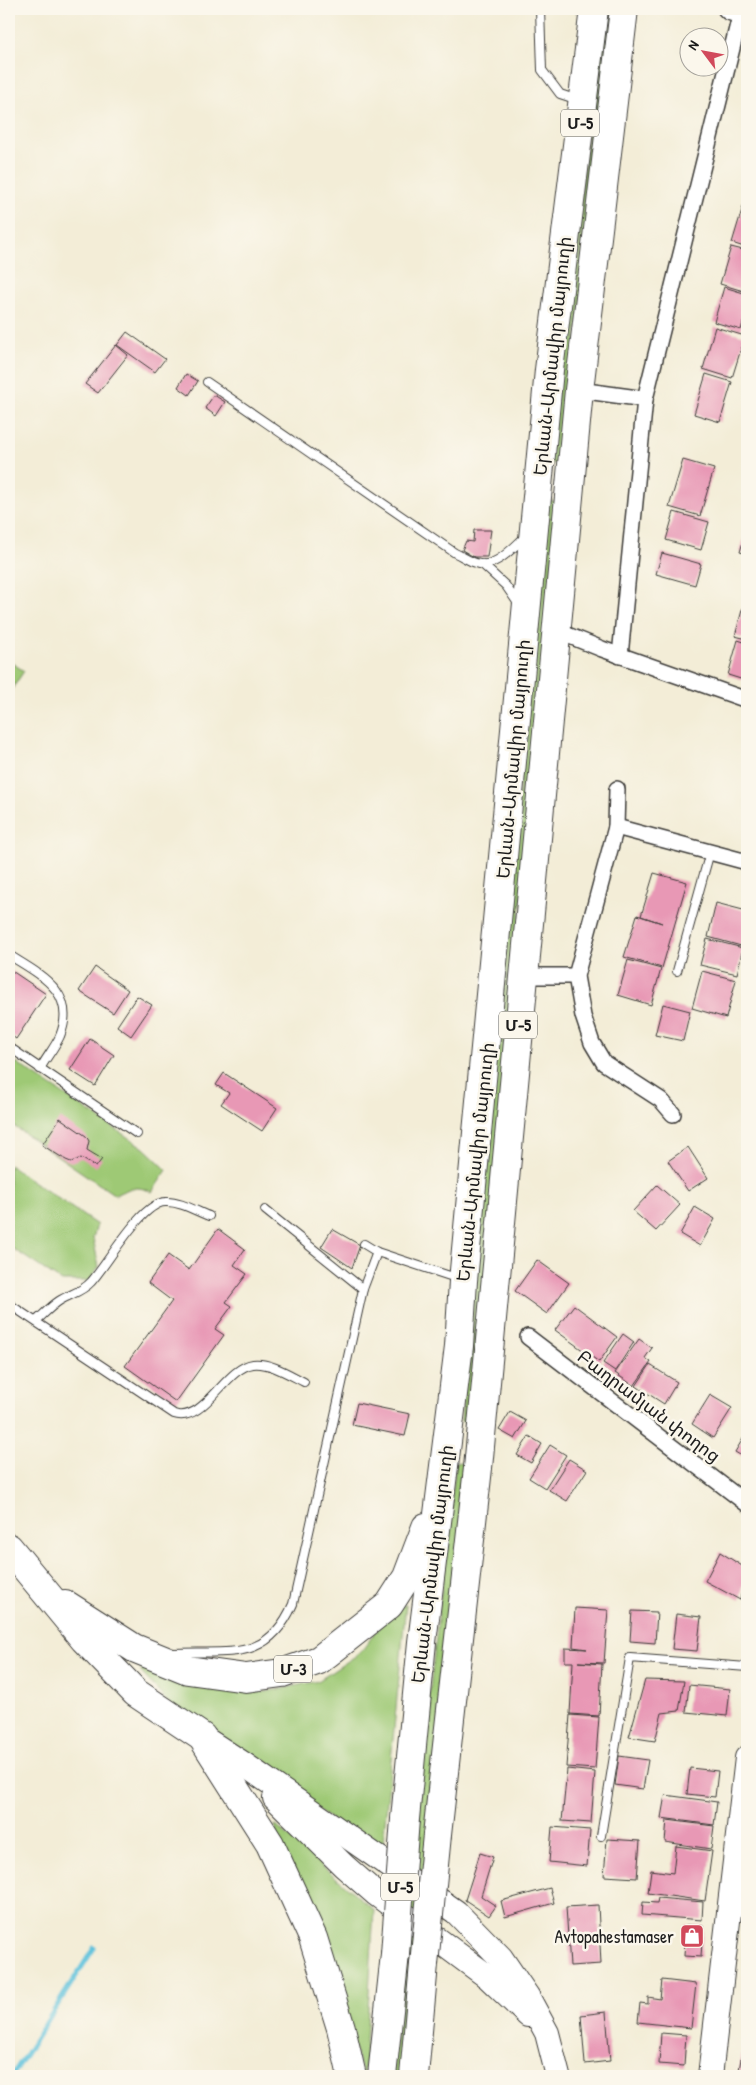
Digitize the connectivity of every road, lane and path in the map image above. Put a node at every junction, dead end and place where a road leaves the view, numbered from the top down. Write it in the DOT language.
graph roads {
  1 [pos="540,9"];
  2 [pos="594,9"];
  3 [pos="624,9"];
  4 [pos="725,9"];
  5 [pos="744,17"];
  6 [pos="582,102"];
  7 [pos="207,382"];
  8 [pos="579,390"];
  9 [pos="645,399"];
  10 [pos="538,480"];
  11 [pos="570,484"];
  12 [pos="535,528"];
  13 [pos="482,564"];
  14 [pos="525,614"];
  15 [pos="555,630"];
  16 [pos="620,656"];
  17 [pos="747,700"];
  18 [pos="617,789"];
  19 [pos="616,827"];
  20 [pos="710,852"];
  21 [pos="747,862"];
  22 [pos="9,955"];
  23 [pos="677,971"];
  24 [pos="523,976"];
  25 [pos="576,976"];
  26 [pos="9,1047"];
  27 [pos="40,1069"];
  28 [pos="673,1114"];
  29 [pos="136,1134"];
  30 [pos="265,1210"];
  31 [pos="209,1216"];
  32 [pos="364,1244"];
  33 [pos="377,1252"];
  34 [pos="463,1281"];
  35 [pos="363,1289"];
  36 [pos="9,1304"];
  37 [pos="36,1322"];
  38 [pos="528,1338"];
  39 [pos="304,1382"];
  40 [pos="445,1456"];
  41 [pos="478,1468"];
  42 [pos="747,1504"];
  43 [pos="9,1548"];
  44 [pos="41,1588"];
  45 [pos="134,1648"];
  46 [pos="747,1667"];
  47 [pos="202,1737"];
  48 [pos="747,1758"];
  49 [pos="245,1765"];
  50 [pos="601,1836"];
  51 [pos="547,2034"];
  52 [pos="352,2076"];
  53 [pos="382,2076"];
  54 [pos="414,2076"];
  55 [pos="558,2076"];
  56 [pos="710,2076"];
  1 -- 6 [label="lane"];
  2 -- 6 [label="highway, Երևան-Արմավիր մայրուղի / Մ-5"];
  3 -- 8 [label="highway, Երևան-Արմավիր մայրուղի / Մ-5"];
  4 -- 5 [label="street"];
  5 -- 9 [label="street"];
  6 -- 10 [label="highway, Երևան-Արմավիր մայրուղի / Մ-5"];
  7 -- 13 [label="lane"];
  8 -- 9 [label="street"];
  8 -- 11 [label="highway, Երևան-Արմավիր մայրուղի / Մ-5"];
  9 -- 16 [label="street"];
  10 -- 11 [label="highway"];
  10 -- 12 [label="highway, Երևան-Արմավիր մայրուղի / Մ-5"];
  11 -- 15 [label="highway, Երևան-Արմավիր մայրուղի / Մ-5"];
  12 -- 13 [label="lane"];
  12 -- 14 [label="highway, Երևան-Արմավիր մայրուղի / Մ-5"];
  13 -- 14 [label="lane"];
  14 -- 34 [label="highway, Երևան-Արմավիր մայրուղի / Մ-5"];
  15 -- 16 [label="street"];
  15 -- 24 [label="highway, Երևան-Արմավիր մայրուղի / Մ-5"];
  16 -- 17 [label="street"];
  18 -- 19 [label="street"];
  19 -- 20 [label="street"];
  19 -- 25 [label="street"];
  20 -- 21 [label="street"];
  20 -- 23 [label="lane"];
  22 -- 27 [label="lane"];
  24 -- 25 [label="street"];
  24 -- 41 [label="highway, Երևան-Արմավիր մայրուղի / Մ-5"];
  25 -- 28 [label="street"];
  26 -- 27 [label="lane"];
  27 -- 29 [label="lane"];
  30 -- 35 [label="lane"];
  31 -- 37 [label="lane"];
  32 -- 33 [label="lane"];
  33 -- 34 [label="lane"];
  33 -- 35 [label="lane"];
  34 -- 40 [label="highway, Երևան-Արմավիր մայրուղի / Մ-5"];
  35 -- 45 [label="lane"];
  36 -- 37 [label="lane"];
  37 -- 39 [label="lane"];
  38 -- 42 [label="street, Բաղրամյան փողոց"];
  40 -- 41 [label="highway"];
  40 -- 45 [label="highway, Մ-3"];
  40 -- 53 [label="highway, Երևան-Արմավիր մայրուղի / Մ-5, bridge"];
  41 -- 54 [label="highway, Երևան-Արմավիր մայրուղի / Մ-5, bridge"];
  43 -- 44 [label="highway, Մ-3"];
  44 -- 45 [label="highway, Մ-3"];
  44 -- 47 [label="highway, Մ-3"];
  46 -- 50 [label="lane"];
  47 -- 49 [label="main road"];
  47 -- 52 [label="highway"];
  48 -- 56 [label="main road"];
  49 -- 51 [label="main road"];
  49 -- 51 [label="main road"];
  51 -- 55 [label="main road"];
}
